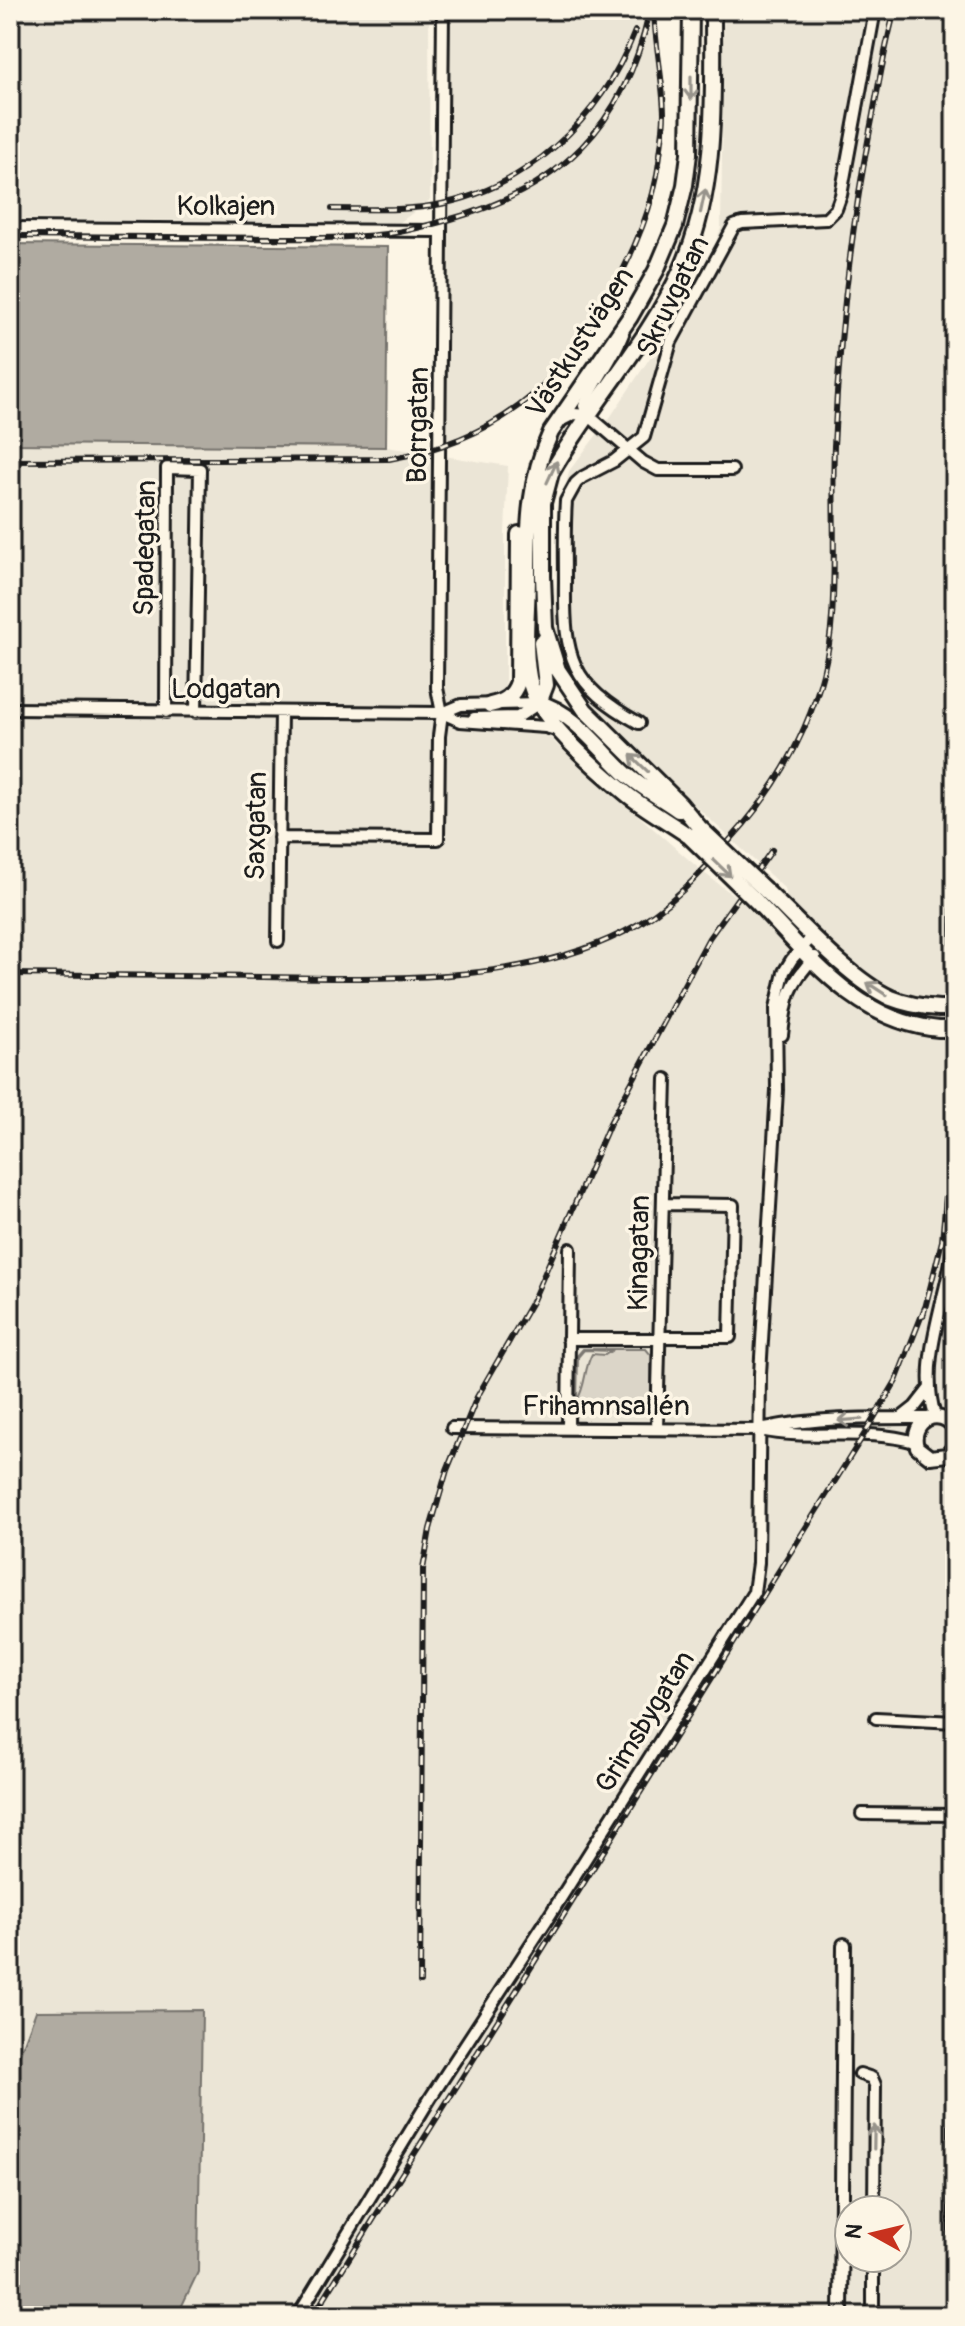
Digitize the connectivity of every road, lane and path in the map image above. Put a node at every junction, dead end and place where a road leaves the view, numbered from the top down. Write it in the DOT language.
graph roads {
  1 [pos="443,10"];
  2 [pos="691,10"];
  3 [pos="713,10"];
  4 [pos="875,10"];
  5 [pos="10,228"];
  6 [pos="441,231"];
  7 [pos="630,317"];
  8 [pos="588,415"];
  9 [pos="560,421"];
  10 [pos="629,450"];
  11 [pos="540,457"];
  12 [pos="732,470"];
  13 [pos="543,576"];
  14 [pos="539,703"];
  15 [pos="490,705"];
  16 [pos="10,709"];
  17 [pos="166,712"];
  18 [pos="196,712"];
  19 [pos="281,712"];
  20 [pos="442,713"];
  21 [pos="460,721"];
  22 [pos="639,723"];
  23 [pos="560,731"];
  24 [pos="693,828"];
  25 [pos="279,838"];
  26 [pos="760,894"];
  27 [pos="813,936"];
  28 [pos="278,941"];
  29 [pos="801,947"];
  30 [pos="825,947"];
  31 [pos="812,961"];
  32 [pos="955,1008"];
  33 [pos="955,1029"];
  34 [pos="777,1073"];
  35 [pos="666,1079"];
  36 [pos="663,1204"];
  37 [pos="955,1237"];
  38 [pos="570,1249"];
  39 [pos="660,1338"];
  40 [pos="568,1339"];
  41 [pos="929,1389"];
  42 [pos="955,1414"];
  43 [pos="935,1417"];
  44 [pos="901,1418"];
  45 [pos="452,1428"];
  46 [pos="568,1428"];
  47 [pos="657,1429"];
  48 [pos="955,1429"];
  49 [pos="760,1430"];
  50 [pos="915,1442"];
  51 [pos="953,1449"];
  52 [pos="876,1718"];
  53 [pos="955,1722"];
  54 [pos="862,1814"];
  55 [pos="955,1815"];
  56 [pos="844,1945"];
  57 [pos="955,2044"];
  58 [pos="860,2074"];
  59 [pos="874,2194"];
  60 [pos="873,2274"];
  61 [pos="298,2316"];
  62 [pos="841,2316"];
  63 [pos="873,2316"];
  64 [pos="954,2316"];
  1 -- 6 [label="street, Borrgatan"];
  2 -- 7 [label="main road, Västkustvägen, one-way"];
  8 -- 3 [label="main road, Västkustvägen, one-way"];
  4 -- 10 [label="street, Skruvgatan"];
  5 -- 6 [label="street, Kolkajen"];
  6 -- 20 [label="street, Borrgatan"];
  7 -- 8 [label="street"];
  7 -- 9 [label="main road, Västkustvägen"];
  8 -- 9 [label="street"];
  8 -- 10 [label="street"];
  13 -- 8 [label="main road, Västkustvägen, one-way"];
  9 -- 11 [label="main road, Västkustvägen"];
  10 -- 12 [label="street"];
  10 -- 22 [label="street"];
  11 -- 14 [label="main road, Västkustvägen"];
  11 -- 15 [label="main road"];
  13 -- 14 [label="main road, Västkustvägen"];
  24 -- 13 [label="main road, Västkustvägen, one-way"];
  14 -- 15 [label="street, Lodgatan"];
  14 -- 21 [label="street, Lodgatan"];
  14 -- 23 [label="main road, Västkustvägen"];
  14 -- 24 [label="main road"];
  15 -- 20 [label="street, Lodgatan"];
  16 -- 17 [label="street, Lodgatan"];
  17 -- 18 [label="street, Lodgatan"];
  17 -- 18 [label="street, Spadegatan"];
  18 -- 19 [label="street, Lodgatan"];
  19 -- 20 [label="street, Lodgatan"];
  19 -- 25 [label="street, Saxgatan"];
  20 -- 21 [label="street, Lodgatan"];
  20 -- 25 [label="street, Borrgatan"];
  21 -- 23 [label="street, Lodgatan"];
  23 -- 24 [label="main road, Västkustvägen"];
  24 -- 26 [label="main road, Västkustvägen, bridge"];
  25 -- 28 [label="street, Saxgatan"];
  26 -- 27 [label="main road, Västkustvägen"];
  26 -- 29 [label="main road, Västkustvägen"];
  27 -- 29 [label="street, Grimsbygatan"];
  27 -- 30 [label="main road, Västkustvägen"];
  29 -- 31 [label="main road, Västkustvägen"];
  29 -- 34 [label="street, Grimsbygatan"];
  30 -- 31 [label="street, Grimsbygatan"];
  32 -- 30 [label="main road, Västkustvägen, one-way, bridge"];
  31 -- 33 [label="main road, Västkustvägen, bridge"];
  31 -- 34 [label="street, Grimsbygatan"];
  34 -- 49 [label="street, Grimsbygatan"];
  35 -- 36 [label="street, Kinagatan"];
  36 -- 39 [label="street, Kinagatan"];
  36 -- 39 [label="street"];
  37 -- 41 [label="street"];
  38 -- 40 [label="street"];
  39 -- 40 [label="street"];
  39 -- 47 [label="street, Kinagatan"];
  40 -- 46 [label="street"];
  41 -- 43 [label="street"];
  41 -- 44 [label="street"];
  42 -- 43 [label="street, Frihamnsallén"];
  43 -- 44 [label="street, Frihamnsallén"];
  43 -- 48 [label="street"];
  43 -- 50 [label="street"];
  44 -- 49 [label="street, Frihamnsallén, one-way"];
  45 -- 46 [label="street, Frihamnsallén"];
  46 -- 47 [label="street, Frihamnsallén"];
  47 -- 49 [label="street, Frihamnsallén"];
  49 -- 50 [label="street, Frihamnsallén"];
  49 -- 61 [label="street, Grimsbygatan"];
  50 -- 51 [label="street"];
  52 -- 53 [label="street"];
  54 -- 55 [label="street"];
  56 -- 62 [label="street"];
  57 -- 64 [label="street"];
  59 -- 58 [label="street, one-way"];
  60 -- 63 [label="street"];
}
